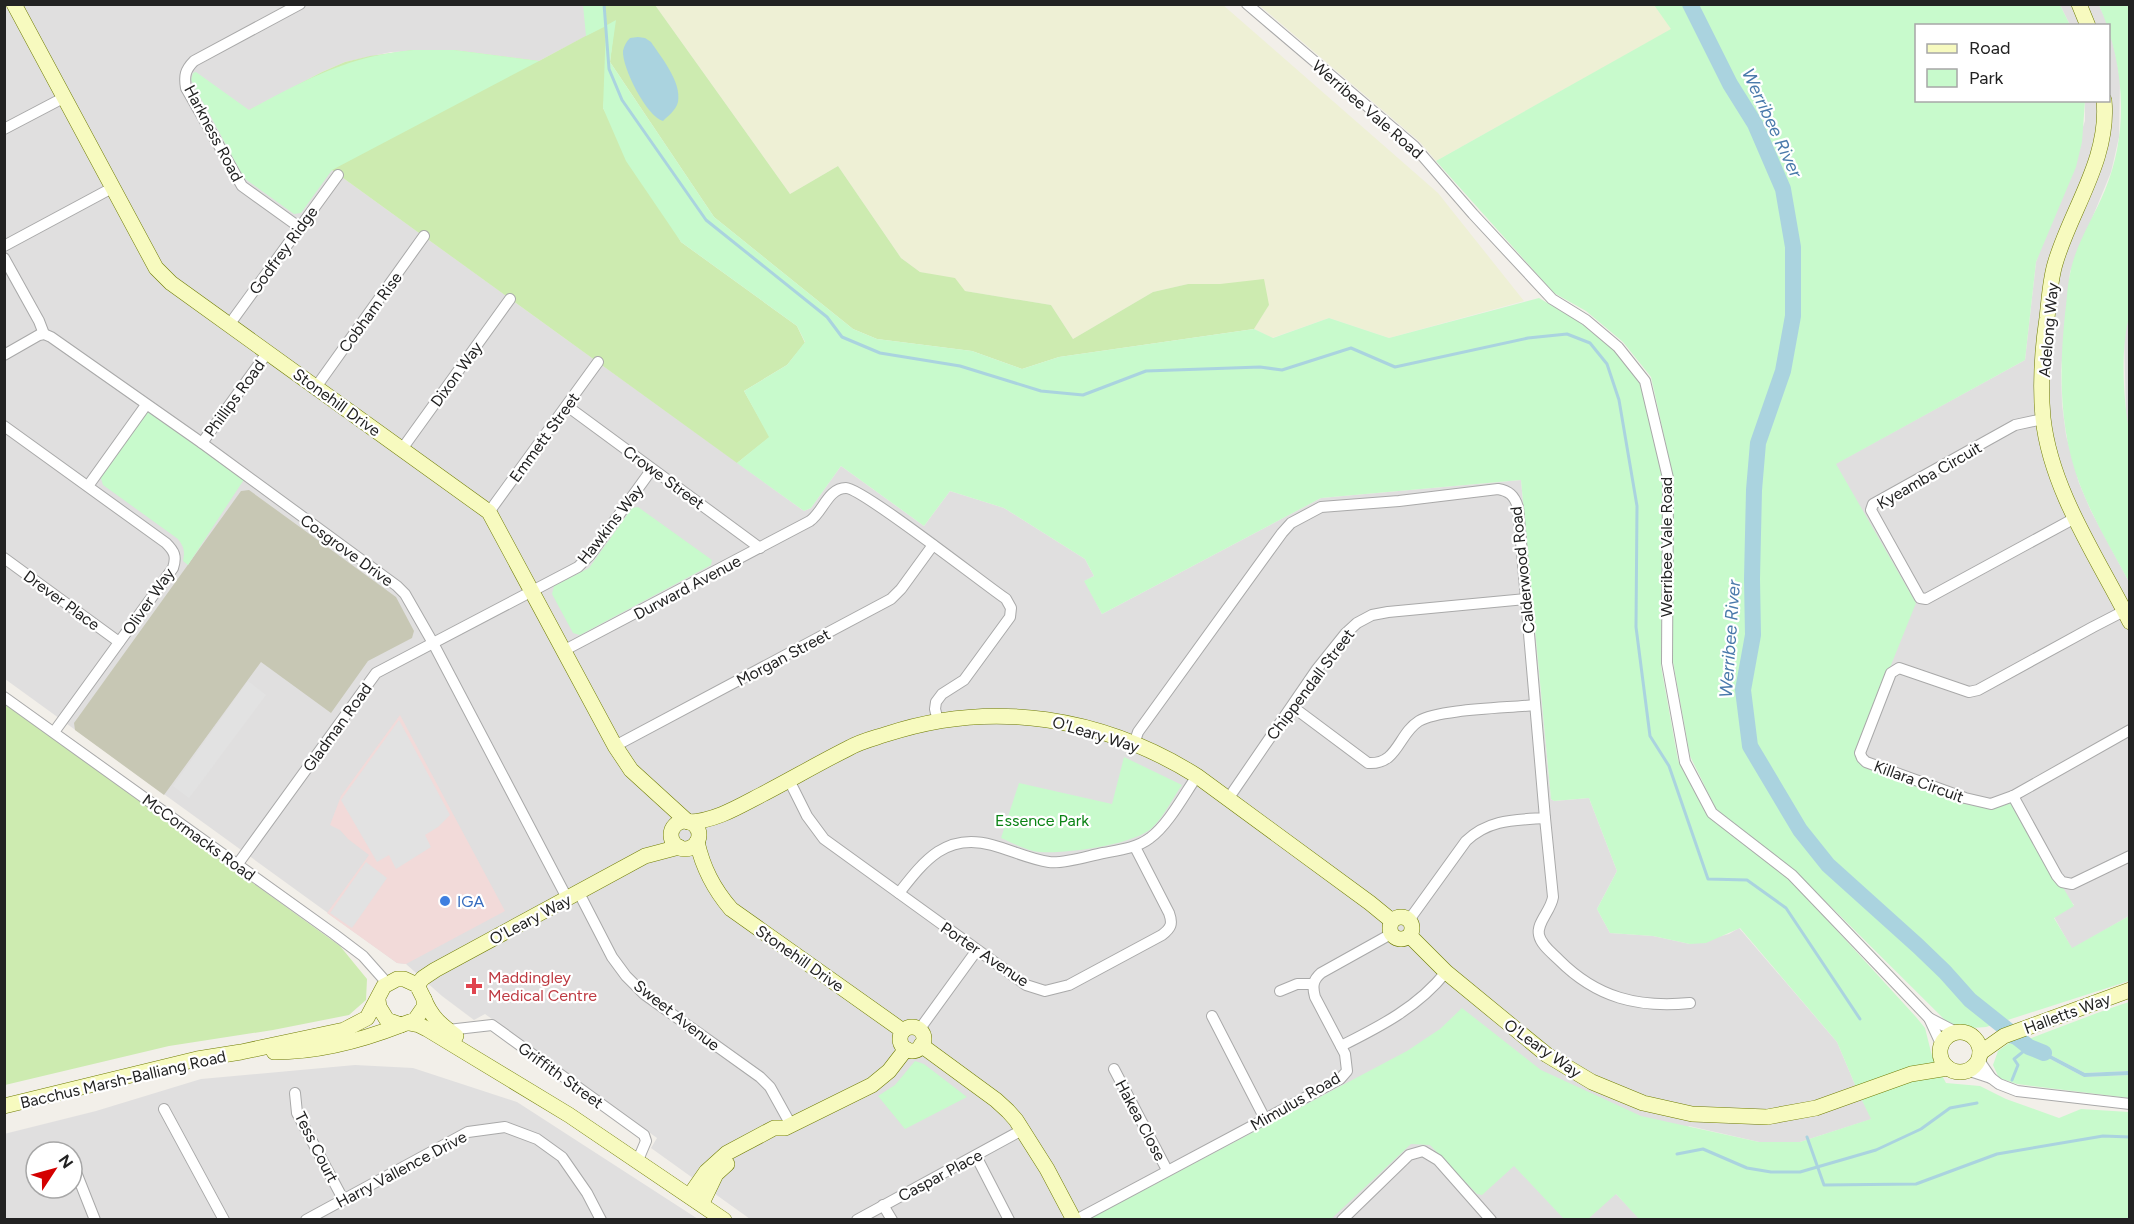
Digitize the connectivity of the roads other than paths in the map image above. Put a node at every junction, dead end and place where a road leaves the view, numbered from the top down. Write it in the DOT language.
graph roads {
  1 [pos="14,4"];
  2 [pos="300,4"];
  3 [pos="1247,4"];
  4 [pos="2079,4"];
  5 [pos="2087,24"];
  6 [pos="65,97"];
  7 [pos="2104,102"];
  8 [pos="4,129"];
  9 [pos="338,175"];
  10 [pos="112,188"];
  11 [pos="299,227"];
  12 [pos="424,236"];
  13 [pos="4,246"];
  14 [pos="4,258"];
  15 [pos="510,299"];
  16 [pos="229,325"];
  17 [pos="44,334"];
  18 [pos="267,353"];
  19 [pos="4,355"];
  20 [pos="598,362"];
  21 [pos="316,387"];
  22 [pos="146,405"];
  23 [pos="567,406"];
  24 [pos="2043,419"];
  25 [pos="4,426"];
  26 [pos="202,443"];
  27 [pos="402,449"];
  28 [pos="652,469"];
  29 [pos="88,486"];
  30 [pos="489,512"];
  31 [pos="2075,518"];
  32 [pos="933,545"];
  33 [pos="760,548"];
  34 [pos="4,558"];
  35 [pos="532,592"];
  36 [pos="1526,599"];
  37 [pos="2127,617"];
  38 [pos="119,642"];
  39 [pos="433,643"];
  40 [pos="563,651"];
  41 [pos="4,696"];
  42 [pos="1534,705"];
  43 [pos="1293,707"];
  44 [pos="938,721"];
  45 [pos="2130,730"];
  46 [pos="54,732"];
  47 [pos="1134,744"];
  48 [pos="615,746"];
  49 [pos="1197,777"];
  50 [pos="789,780"];
  51 [pos="2013,796"];
  52 [pos="663,799"];
  53 [pos="1228,799"];
  54 [pos="730,811"];
  55 [pos="1545,818"];
  56 [pos="689,822"];
  57 [pos="672,830"];
  58 [pos="697,842"];
  59 [pos="1135,847"];
  60 [pos="680,848"];
  61 [pos="2130,855"];
  62 [pos="645,856"];
  63 [pos="237,865"];
  64 [pos="707,875"];
  65 [pos="899,893"];
  66 [pos="573,895"];
  67 [pos="1409,920"];
  68 [pos="1392,927"];
  69 [pos="1410,936"];
  70 [pos="977,950"];
  71 [pos="1446,972"];
  72 [pos="387,983"];
  73 [pos="1313,984"];
  74 [pos="2130,990"];
  75 [pos="1280,991"];
  76 [pos="421,992"];
  77 [pos="378,1000"];
  78 [pos="1690,1003"];
  79 [pos="1212,1016"];
  80 [pos="1929,1018"];
  81 [pos="405,1024"];
  82 [pos="448,1030"];
  83 [pos="919,1030"];
  84 [pos="903,1031"];
  85 [pos="1956,1032"];
  86 [pos="1972,1036"];
  87 [pos="2004,1036"];
  88 [pos="921,1046"];
  89 [pos="1341,1046"];
  90 [pos="1940,1048"];
  91 [pos="906,1049"];
  92 [pos="241,1052"];
  93 [pos="1975,1061"];
  94 [pos="1948,1068"];
  95 [pos="1114,1069"];
  96 [pos="1911,1074"];
  97 [pos="516,1081"];
  98 [pos="295,1093"];
  99 [pos="2130,1104"];
  100 [pos="4,1106"];
  101 [pos="164,1109"];
  102 [pos="1265,1119"];
  103 [pos="788,1126"];
  104 [pos="1022,1130"];
  105 [pos="975,1156"];
  106 [pos="638,1160"];
  107 [pos="1167,1170"];
  108 [pos="84,1192"];
  109 [pos="343,1199"];
  110 [pos="696,1199"];
  111 [pos="883,1205"];
  112 [pos="1344,1219"];
  113 [pos="95,1220"];
  114 [pos="224,1220"];
  115 [pos="306,1220"];
  116 [pos="601,1220"];
  117 [pos="724,1220"];
  118 [pos="857,1220"];
  119 [pos="892,1220"];
  120 [pos="1009,1220"];
  121 [pos="1075,1220"];
  122 [pos="1491,1220"];
  1 -- 6 [label="street, Stonehill Drive"];
  2 -- 11 [label="street, Harkness Road"];
  3 -- 80 [label="street, Werribee Vale Road"];
  4 -- 5 [label="street"];
  6 -- 8 [label="street"];
  6 -- 10 [label="street, Stonehill Drive"];
  7 -- 24 [label="street, Adelong Way"];
  9 -- 11 [label="street, Godfrey Ridge"];
  10 -- 13 [label="street"];
  10 -- 16 [label="street, Stonehill Drive"];
  11 -- 16 [label="street, Godfrey Ridge"];
  12 -- 21 [label="street, Cobham Rise"];
  14 -- 17 [label="street"];
  15 -- 27 [label="street, Dixon Way"];
  16 -- 18 [label="street, Stonehill Drive"];
  17 -- 19 [label="street"];
  17 -- 22 [label="street, Cosgrove Drive"];
  18 -- 21 [label="street, Stonehill Drive"];
  18 -- 26 [label="street, Phillips Road"];
  20 -- 23 [label="street, Emmett Street"];
  21 -- 27 [label="street, Stonehill Drive"];
  22 -- 26 [label="street, Cosgrove Drive"];
  22 -- 29 [label="street"];
  23 -- 28 [label="street, Crowe Street"];
  23 -- 30 [label="street, Emmett Street"];
  24 -- 31 [label="street, Adelong Way"];
  24 -- 31 [label="street, Kyeamba Circuit"];
  25 -- 29 [label="street, Oliver Way"];
  26 -- 39 [label="street, Cosgrove Drive"];
  27 -- 30 [label="street, Stonehill Drive"];
  28 -- 33 [label="street, Crowe Street"];
  28 -- 35 [label="street, Hawkins Way"];
  29 -- 38 [label="street, Oliver Way"];
  30 -- 35 [label="street, Stonehill Drive"];
  31 -- 37 [label="street, Adelong Way"];
  32 -- 33 [label="street, Durward Avenue"];
  32 -- 44 [label="street"];
  32 -- 48 [label="street, Morgan Street"];
  33 -- 40 [label="street, Durward Avenue"];
  34 -- 38 [label="street, Drever Place"];
  35 -- 39 [label="street, Gladman Road"];
  35 -- 40 [label="street, Stonehill Drive"];
  36 -- 42 [label="street, Calderwood Road"];
  36 -- 43 [label="street, Chippendall Street"];
  36 -- 47 [label="street, Calderwood Road"];
  37 -- 51 [label="street, Killara Circuit"];
  38 -- 46 [label="street, Oliver Way"];
  39 -- 63 [label="street, Gladman Road"];
  39 -- 66 [label="street, Cosgrove Drive"];
  40 -- 48 [label="street, Stonehill Drive"];
  41 -- 46 [label="street, McCormacks Road"];
  42 -- 43 [label="street"];
  42 -- 55 [label="street, Calderwood Road"];
  43 -- 53 [label="street, Chippendall Street"];
  44 -- 47 [label="street, O'Leary Way"];
  44 -- 50 [label="street, O'Leary Way"];
  45 -- 51 [label="street, Killara Circuit"];
  46 -- 63 [label="street, McCormacks Road"];
  47 -- 49 [label="street, O'Leary Way"];
  48 -- 52 [label="street, Stonehill Drive"];
  49 -- 53 [label="street, O'Leary Way"];
  49 -- 59 [label="street"];
  50 -- 54 [label="street, O'Leary Way"];
  50 -- 65 [label="street, Porter Avenue"];
  51 -- 61 [label="street"];
  52 -- 56 [label="street, Stonehill Drive"];
  52 -- 57 [label="street"];
  53 -- 68 [label="street, O'Leary Way"];
  54 -- 56 [label="street"];
  54 -- 58 [label="street"];
  55 -- 67 [label="street"];
  55 -- 78 [label="street, Calderwood Road"];
  56 -- 57 [label="street"];
  56 -- 58 [label="street"];
  57 -- 60 [label="street"];
  57 -- 62 [label="street"];
  58 -- 60 [label="street"];
  58 -- 64 [label="street"];
  59 -- 65 [label="street"];
  59 -- 70 [label="street, Porter Avenue"];
  60 -- 62 [label="street"];
  60 -- 64 [label="street"];
  62 -- 66 [label="street, O'Leary Way"];
  63 -- 72 [label="street, McCormacks Road"];
  64 -- 84 [label="street, Stonehill Drive"];
  65 -- 70 [label="street, Porter Avenue"];
  66 -- 76 [label="street, O'Leary Way"];
  66 -- 103 [label="street, Sweet Avenue"];
  67 -- 68 [label="street"];
  67 -- 69 [label="street"];
  68 -- 69 [label="street"];
  68 -- 73 [label="street"];
  69 -- 71 [label="street, O'Leary Way"];
  70 -- 83 [label="street"];
  71 -- 89 [label="street"];
  71 -- 96 [label="street, O'Leary Way"];
  72 -- 76 [label="street"];
  72 -- 77 [label="street"];
  73 -- 75 [label="street"];
  73 -- 89 [label="street, Mimulus Road"];
  74 -- 87 [label="street, Halletts Way"];
  76 -- 81 [label="street"];
  76 -- 82 [label="street, Griffith Street"];
  77 -- 81 [label="street"];
  77 -- 92 [label="street, Bacchus Marsh-Balliang Road"];
  79 -- 102 [label="street"];
  80 -- 85 [label="street, Werribee Vale Road"];
  80 -- 90 [label="street, Werribee Vale Road"];
  81 -- 92 [label="street, Bacchus Marsh-Balliang Road"];
  81 -- 97 [label="street, Griffith Street"];
  82 -- 97 [label="street, Griffith Street"];
  82 -- 106 [label="street, Griffith Street"];
  83 -- 84 [label="street"];
  83 -- 88 [label="street"];
  84 -- 91 [label="street"];
  85 -- 86 [label="street"];
  85 -- 90 [label="street"];
  86 -- 87 [label="street, Halletts Way"];
  86 -- 93 [label="street"];
  87 -- 93 [label="street, Halletts Way"];
  88 -- 91 [label="street"];
  88 -- 104 [label="street"];
  89 -- 102 [label="street, Mimulus Road"];
  90 -- 94 [label="street"];
  90 -- 96 [label="street, O'Leary Way"];
  91 -- 103 [label="street"];
  92 -- 100 [label="street, Bacchus Marsh-Balliang Road"];
  93 -- 94 [label="street"];
  93 -- 99 [label="street"];
  94 -- 96 [label="street, O'Leary Way"];
  95 -- 107 [label="street, Hakea Close"];
  97 -- 106 [label="street, Griffith Street"];
  98 -- 109 [label="street, Tess Court"];
  101 -- 114 [label="street"];
  102 -- 107 [label="street, Mimulus Road"];
  103 -- 110 [label="street"];
  104 -- 105 [label="street, Caspar Place"];
  104 -- 121 [label="street"];
  105 -- 111 [label="street, Caspar Place"];
  105 -- 120 [label="street"];
  106 -- 110 [label="street, Griffith Street"];
  107 -- 121 [label="street, Mimulus Road"];
  108 -- 113 [label="street"];
  109 -- 115 [label="street, Harry Vallence Drive"];
  109 -- 116 [label="street, Harry Vallence Drive"];
  110 -- 117 [label="street, Griffith Street"];
  111 -- 118 [label="street, Caspar Place"];
  111 -- 119 [label="street"];
  112 -- 122 [label="street"];
}
